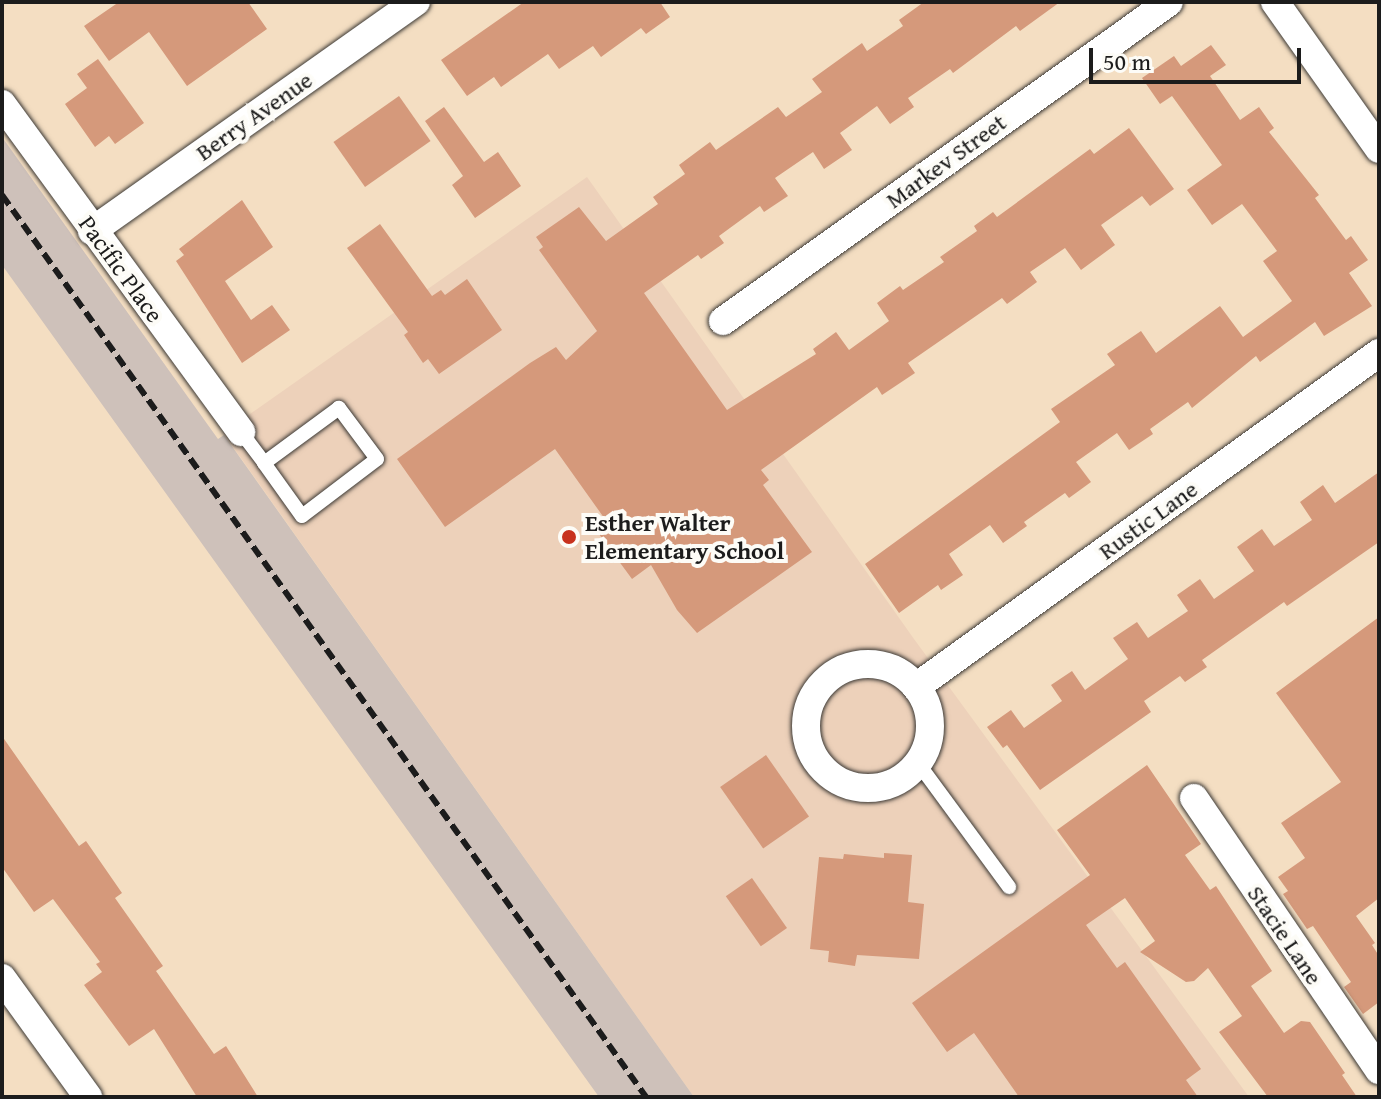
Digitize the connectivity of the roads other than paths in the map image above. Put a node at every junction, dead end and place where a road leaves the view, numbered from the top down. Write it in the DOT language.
graph roads {
  1 [pos="416,2"];
  2 [pos="1169,2"];
  3 [pos="1275,2"];
  4 [pos="2,104"];
  5 [pos="1379,149"];
  6 [pos="92,231"];
  7 [pos="723,321"];
  8 [pos="1379,353"];
  9 [pos="241,432"];
  10 [pos="264,463"];
  11 [pos="916,687"];
  12 [pos="918,763"];
  13 [pos="1194,798"];
  14 [pos="1009,887"];
  15 [pos="2,978"];
  16 [pos="1379,1070"];
  17 [pos="88,1097"];
  1 -- 6 [label="street, Berry Avenue"];
  2 -- 7 [label="street, Markev Street"];
  3 -- 5 [label="street"];
  4 -- 6 [label="street, Pacific Place"];
  6 -- 9 [label="street, Pacific Place"];
  8 -- 11 [label="street, Rustic Lane"];
  9 -- 10 [label="lane"];
  10 -- 10 [label="lane"];
  11 -- 12 [label="street"];
  11 -- 12 [label="street"];
  12 -- 14 [label="lane"];
  13 -- 16 [label="street, Stacie Lane"];
  15 -- 17 [label="street"];
}
